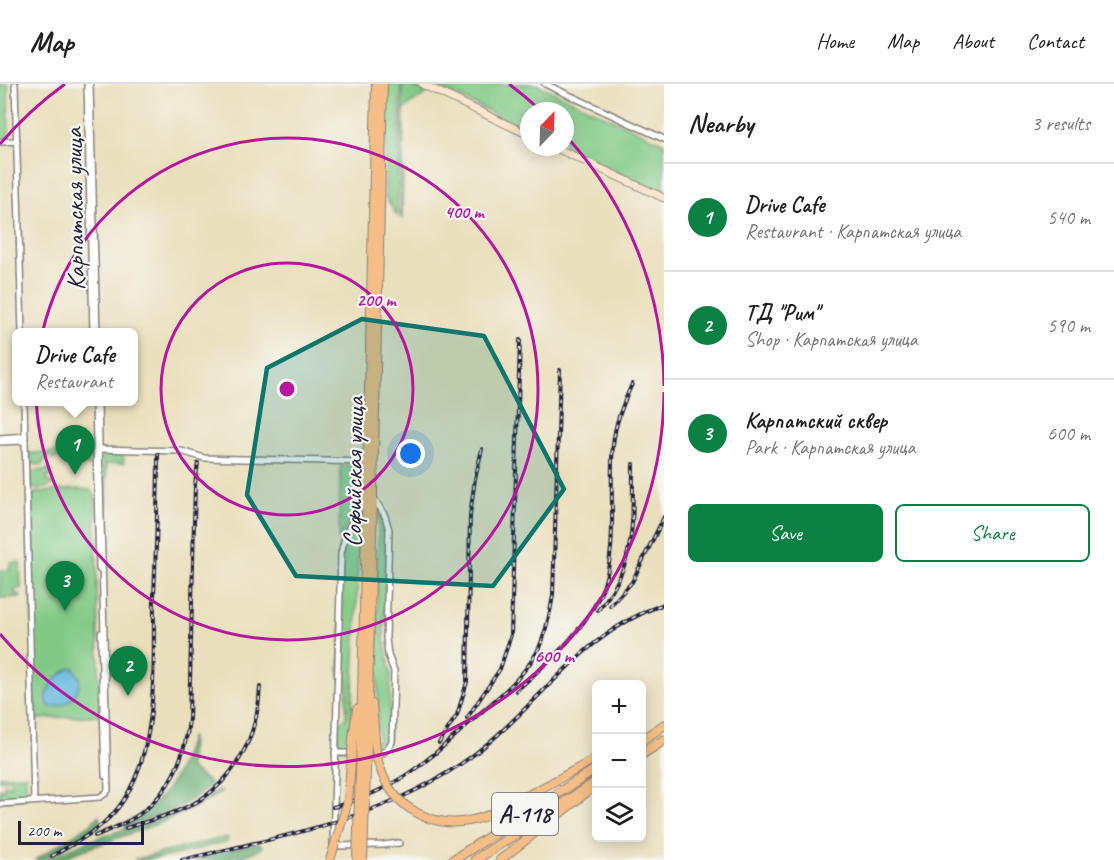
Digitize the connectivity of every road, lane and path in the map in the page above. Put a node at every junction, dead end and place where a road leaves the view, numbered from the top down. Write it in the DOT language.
graph roads {
  1 [pos="15,84"];
  2 [pos="88,84"];
  3 [pos="376,84"];
  4 [pos="383,84"];
  5 [pos="422,84"];
  6 [pos="545,84"];
  7 [pos="520,131"];
  8 [pos="664,139"];
  9 [pos="0,141"];
  10 [pos="17,141"];
  11 [pos="573,156"];
  12 [pos="664,198"];
  13 [pos="22,328"];
  14 [pos="95,328"];
  15 [pos="24,406"];
  16 [pos="96,406"];
  17 [pos="0,438"];
  18 [pos="25,438"];
  19 [pos="0,442"];
  20 [pos="98,449"];
  21 [pos="366,462"];
  22 [pos="370,498"];
  23 [pos="365,687"];
  24 [pos="664,725"];
  25 [pos="655,731"];
  26 [pos="645,734"];
  27 [pos="646,737"];
  28 [pos="364,740"];
  29 [pos="664,740"];
  30 [pos="646,751"];
  31 [pos="335,753"];
  32 [pos="592,761"];
  33 [pos="592,772"];
  34 [pos="592,787"];
  35 [pos="592,788"];
  36 [pos="34,801"];
  37 [pos="0,804"];
  38 [pos="399,843"];
  39 [pos="333,846"];
  40 [pos="331,860"];
  41 [pos="357,860"];
  42 [pos="363,860"];
  43 [pos="453,860"];
  44 [pos="475,860"];
  45 [pos="500,860"];
  1 -- 10 [label="street"];
  2 -- 14 [label="street, Карпатская улица"];
  3 -- 21 [label="main road, Софийская улица"];
  4 -- 22 [label="main road, Софийская улица"];
  5 -- 7 [label="street"];
  6 -- 8 [label="street"];
  9 -- 10 [label="street"];
  10 -- 13 [label="street"];
  11 -- 12 [label="street"];
  15 -- 18 [label="street"];
  16 -- 20 [label="street"];
  17 -- 18 [label="street"];
  18 -- 19 [label="street"];
  18 -- 36 [label="street"];
  20 -- 21 [label="street"];
  20 -- 36 [label="street"];
  21 -- 22 [label="main road, Софийская улица"];
  22 -- 23 [label="main road, Софийская улица"];
  22 -- 31 [label="street"];
  22 -- 31 [label="street"];
  23 -- 28 [label="main road"];
  23 -- 28 [label="main road"];
  24 -- 25 [label="highway"];
  25 -- 26 [label="main road"];
  25 -- 27 [label="highway"];
  28 -- 32 [label="main road, bridge"];
  28 -- 40 [label="main road, bridge"];
  28 -- 41 [label="main road, bridge"];
  28 -- 42 [label="main road, bridge"];
  29 -- 30 [label="highway"];
  31 -- 39 [label="street"];
  33 -- 43 [label="highway, А-118"];
  34 -- 44 [label="highway, А-118"];
  35 -- 45 [label="main road"];
  36 -- 37 [label="street"];
  38 -- 39 [label="street"];
  39 -- 40 [label="street"];
}
